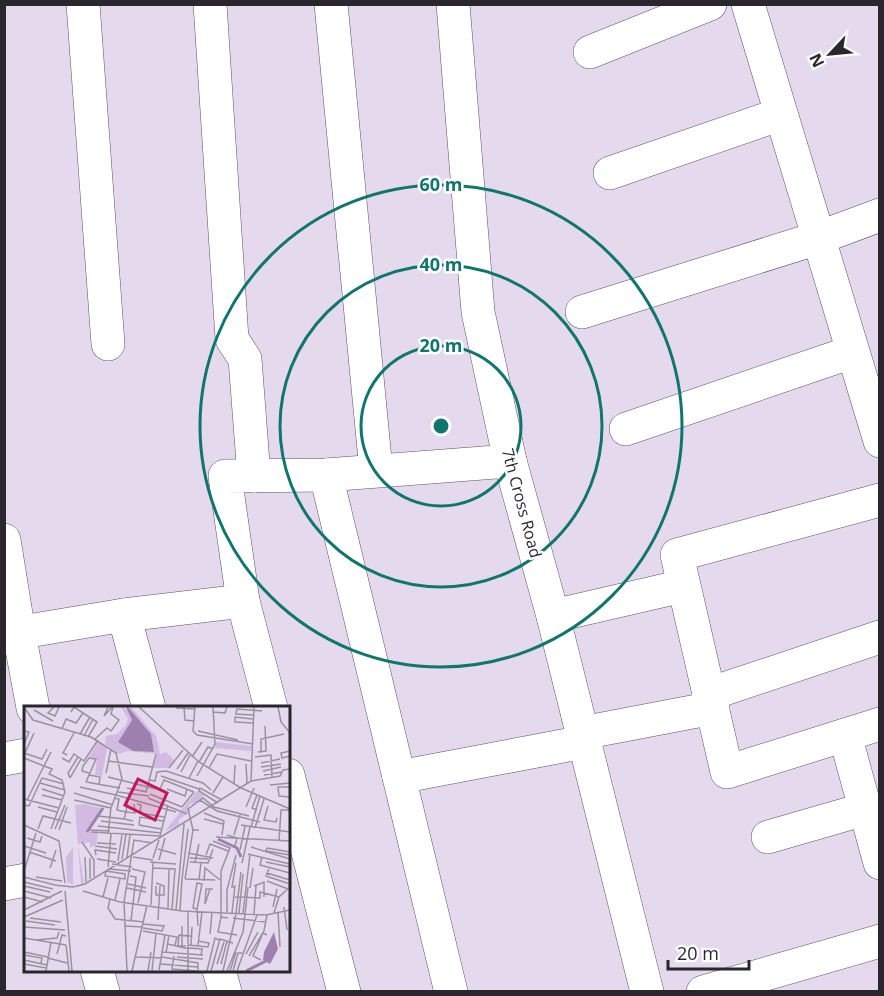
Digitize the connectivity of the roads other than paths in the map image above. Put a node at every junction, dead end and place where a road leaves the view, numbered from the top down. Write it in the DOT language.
graph roads {
  1 [pos="83,4"];
  2 [pos="210,4"];
  3 [pos="331,4"];
  4 [pos="453,4"];
  5 [pos="710,4"];
  6 [pos="748,4"];
  7 [pos="590,52"];
  8 [pos="781,114"];
  9 [pos="610,173"];
  10 [pos="879,214"];
  11 [pos="818,238"];
  12 [pos="582,312"];
  13 [pos="108,344"];
  14 [pos="852,352"];
  15 [pos="626,429"];
  16 [pos="879,441"];
  17 [pos="510,461"];
  18 [pos="375,470"];
  19 [pos="326,475"];
  20 [pos="255,476"];
  21 [pos="879,500"];
  22 [pos="4,540"];
  23 [pos="683,586"];
  24 [pos="243,601"];
  25 [pos="124,615"];
  26 [pos="553,616"];
  27 [pos="12,634"];
  28 [pos="879,637"];
  29 [pos="711,701"];
  30 [pos="32,706"];
  31 [pos="148,706"];
  32 [pos="270,706"];
  33 [pos="879,724"];
  34 [pos="845,735"];
  35 [pos="583,737"];
  36 [pos="24,755"];
  37 [pos="4,759"];
  38 [pos="399,777"];
  39 [pos="290,783"];
  40 [pos="865,809"];
  41 [pos="768,837"];
  42 [pos="879,863"];
  43 [pos="24,880"];
  44 [pos="4,884"];
  45 [pos="879,941"];
  46 [pos="98,972"];
  47 [pos="220,972"];
  48 [pos="103,992"];
  49 [pos="225,992"];
  50 [pos="344,992"];
  51 [pos="451,992"];
  52 [pos="647,992"];
  53 [pos="703,992"];
  1 -- 13 [label="street"];
  2 -- 20 [label="street"];
  3 -- 18 [label="street"];
  4 -- 17 [label="street, 7th Cross Road"];
  5 -- 7 [label="street"];
  6 -- 8 [label="street"];
  8 -- 9 [label="street"];
  8 -- 11 [label="street"];
  10 -- 11 [label="street"];
  11 -- 12 [label="street"];
  11 -- 14 [label="street"];
  14 -- 15 [label="street"];
  14 -- 16 [label="street"];
  17 -- 18 [label="street"];
  17 -- 26 [label="street, 7th Cross Road"];
  18 -- 19 [label="street"];
  19 -- 20 [label="street"];
  19 -- 38 [label="street"];
  20 -- 24 [label="street"];
  21 -- 23 [label="street"];
  22 -- 27 [label="street"];
  23 -- 26 [label="street"];
  23 -- 29 [label="street"];
  24 -- 25 [label="street"];
  24 -- 32 [label="street"];
  25 -- 27 [label="street"];
  25 -- 31 [label="street"];
  26 -- 35 [label="street, 7th Cross Road"];
  27 -- 30 [label="street"];
  28 -- 29 [label="street"];
  29 -- 34 [label="street"];
  29 -- 35 [label="street"];
  33 -- 34 [label="street"];
  34 -- 40 [label="street"];
  35 -- 38 [label="street"];
  35 -- 52 [label="street, 7th Cross Road"];
  36 -- 37 [label="street"];
  38 -- 51 [label="street"];
  39 -- 50 [label="street"];
  40 -- 41 [label="street"];
  40 -- 42 [label="street"];
  43 -- 44 [label="street"];
  45 -- 53 [label="street"];
  46 -- 48 [label="street"];
  47 -- 49 [label="street"];
}
